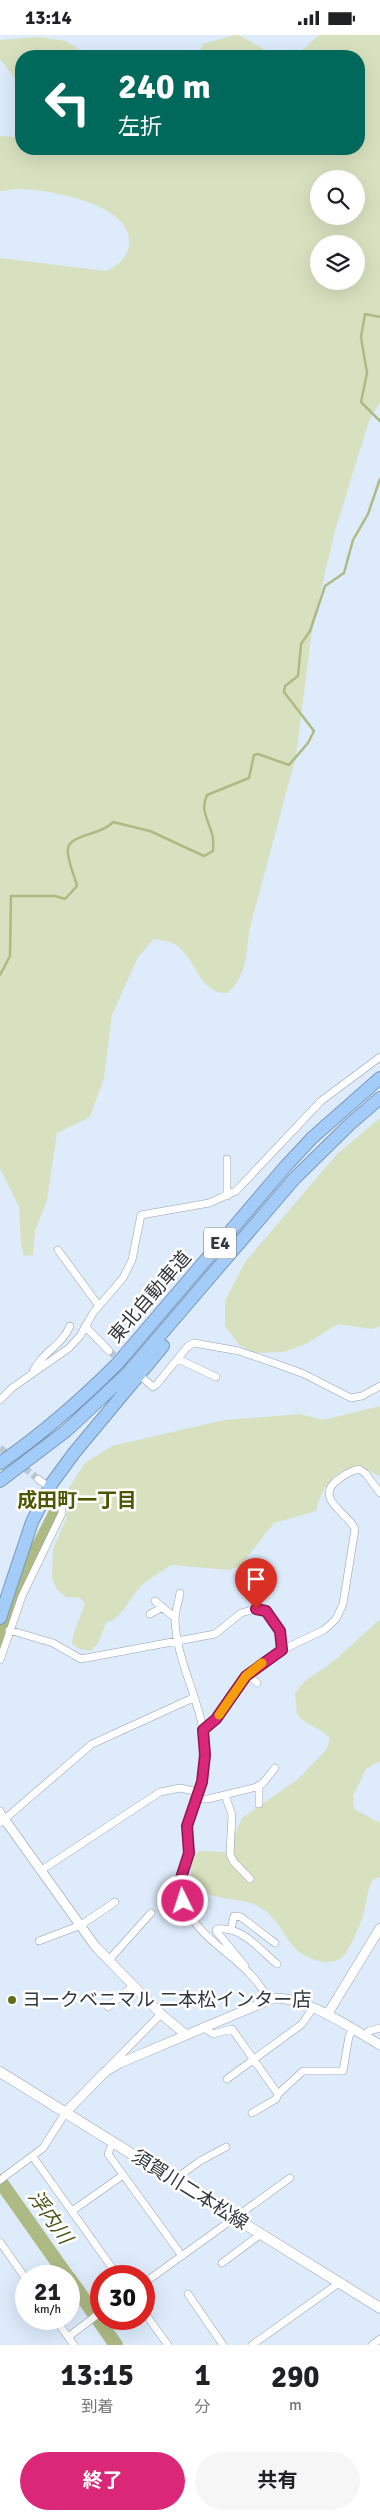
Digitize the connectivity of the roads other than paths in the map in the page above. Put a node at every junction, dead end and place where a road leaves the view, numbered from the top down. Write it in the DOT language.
graph roads {
  1 [pos="380,1057"];
  2 [pos="380,1078"];
  3 [pos="380,1098"];
  4 [pos="227,1159"];
  5 [pos="227,1196"];
  6 [pos="273,1204"];
  7 [pos="58,1250"];
  8 [pos="99,1305"];
  9 [pos="70,1326"];
  10 [pos="84,1326"];
  11 [pos="109,1351"];
  12 [pos="178,1359"];
  13 [pos="32,1375"];
  14 [pos="216,1377"];
  15 [pos="144,1379"];
  16 [pos="380,1386"];
  17 [pos="0,1401"];
  18 [pos="64,1411"];
  19 [pos="0,1455"];
  20 [pos="0,1463"];
  21 [pos="38,1479"];
  22 [pos="0,1481"];
  23 [pos="46,1485"];
  24 [pos="54,1491"];
  25 [pos="380,1493"];
  26 [pos="180,1593"];
  27 [pos="155,1601"];
  28 [pos="163,1607"];
  29 [pos="150,1613"];
  30 [pos="0,1618"];
  31 [pos="175,1618"];
  32 [pos="9,1630"];
  33 [pos="178,1641"];
  34 [pos="282,1650"];
  35 [pos="0,1660"];
  36 [pos="248,1674"];
  37 [pos="257,1683"];
  38 [pos="194,1698"];
  39 [pos="203,1730"];
  40 [pos="275,1768"];
  41 [pos="259,1785"];
  42 [pos="225,1795"];
  43 [pos="199,1796"];
  44 [pos="259,1804"];
  45 [pos="0,1811"];
  46 [pos="2,1821"];
  47 [pos="40,1871"];
  48 [pos="250,1879"];
  49 [pos="115,1902"];
  50 [pos="151,1913"];
  51 [pos="81,1925"];
  52 [pos="380,1928"];
  53 [pos="231,1929"];
  54 [pos="39,1941"];
  55 [pos="275,1943"];
  56 [pos="108,1961"];
  57 [pos="277,1965"];
  58 [pos="246,1969"];
  59 [pos="133,1986"];
  60 [pos="268,1999"];
  61 [pos="108,2007"];
  62 [pos="313,2008"];
  63 [pos="161,2014"];
  64 [pos="326,2015"];
  65 [pos="203,2027"];
  66 [pos="380,2028"];
  67 [pos="352,2030"];
  68 [pos="185,2034"];
  69 [pos="365,2036"];
  70 [pos="380,2045"];
  71 [pos="254,2059"];
  72 [pos="0,2072"];
  73 [pos="105,2072"];
  74 [pos="227,2079"];
  75 [pos="278,2094"];
  76 [pos="66,2112"];
  77 [pos="252,2113"];
  78 [pos="113,2142"];
  79 [pos="226,2147"];
  80 [pos="33,2157"];
  81 [pos="123,2175"];
  82 [pos="290,2178"];
  83 [pos="2,2179"];
  84 [pos="174,2180"];
  85 [pos="72,2211"];
  86 [pos="235,2218"];
  87 [pos="261,2234"];
  88 [pos="0,2242"];
  89 [pos="182,2257"];
  90 [pos="222,2263"];
  91 [pos="16,2265"];
  92 [pos="110,2265"];
  93 [pos="155,2275"];
  94 [pos="340,2283"];
  95 [pos="188,2294"];
  96 [pos="380,2308"];
  97 [pos="90,2321"];
  98 [pos="155,2327"];
  99 [pos="63,2330"];
  100 [pos="68,2337"];
  101 [pos="380,2339"];
  102 [pos="74,2345"];
  103 [pos="168,2345"];
  104 [pos="223,2345"];
  105 [pos="252,2345"];
  106 [pos="372,2345"];
  1 -- 5 [label="street"];
  2 -- 18 [label="highway, 東北自動車道 / E4"];
  3 -- 6 [label="highway, 東北自動車道 / E4"];
  4 -- 5 [label="street"];
  5 -- 8 [label="street"];
  6 -- 22 [label="highway, 東北自動車道 / E4"];
  6 -- 30 [label="highway"];
  7 -- 8 [label="street"];
  8 -- 10 [label="street"];
  9 -- 13 [label="street"];
  10 -- 11 [label="street"];
  10 -- 13 [label="street"];
  12 -- 14 [label="street"];
  12 -- 15 [label="street"];
  12 -- 16 [label="street"];
  13 -- 17 [label="street"];
  18 -- 19 [label="highway"];
  18 -- 20 [label="highway, 東北自動車道 / E4"];
  21 -- 23 [label="street"];
  24 -- 32 [label="street"];
  25 -- 34 [label="street"];
  26 -- 31 [label="street"];
  27 -- 28 [label="street"];
  28 -- 29 [label="street"];
  28 -- 31 [label="street"];
  31 -- 33 [label="street"];
  32 -- 33 [label="street"];
  32 -- 35 [label="street"];
  33 -- 34 [label="street"];
  33 -- 38 [label="street"];
  34 -- 36 [label="street"];
  36 -- 37 [label="street"];
  36 -- 39 [label="street"];
  38 -- 39 [label="street"];
  38 -- 46 [label="street"];
  39 -- 43 [label="street"];
  40 -- 41 [label="street"];
  41 -- 42 [label="street"];
  41 -- 44 [label="street"];
  42 -- 43 [label="street"];
  42 -- 48 [label="street"];
  43 -- 47 [label="street"];
  43 -- 58 [label="street"];
  45 -- 46 [label="street"];
  46 -- 47 [label="street"];
  47 -- 51 [label="street"];
  49 -- 51 [label="street"];
  50 -- 56 [label="street"];
  51 -- 54 [label="street"];
  51 -- 56 [label="street"];
  52 -- 64 [label="street"];
  53 -- 55 [label="street"];
  53 -- 57 [label="street"];
  53 -- 58 [label="street"];
  56 -- 59 [label="street"];
  58 -- 60 [label="street"];
  59 -- 61 [label="street"];
  59 -- 63 [label="street"];
  60 -- 62 [label="street"];
  60 -- 65 [label="street"];
  62 -- 64 [label="street"];
  62 -- 71 [label="street"];
  63 -- 68 [label="street"];
  63 -- 73 [label="street"];
  64 -- 67 [label="street"];
  65 -- 68 [label="street"];
  65 -- 71 [label="street"];
  66 -- 69 [label="street"];
  67 -- 69 [label="street"];
  67 -- 75 [label="street"];
  68 -- 73 [label="street"];
  69 -- 70 [label="street"];
  71 -- 74 [label="street"];
  71 -- 75 [label="street"];
  72 -- 76 [label="main road, 須賀川二本松線"];
  73 -- 76 [label="street"];
  75 -- 77 [label="street"];
  76 -- 78 [label="main road, 須賀川二本松線"];
  76 -- 80 [label="street"];
  78 -- 81 [label="street"];
  78 -- 84 [label="main road, 須賀川二本松線"];
  79 -- 84 [label="street"];
  80 -- 83 [label="street"];
  80 -- 85 [label="street"];
  81 -- 85 [label="street"];
  81 -- 89 [label="street"];
  82 -- 86 [label="street"];
  84 -- 86 [label="main road, 須賀川二本松線"];
  85 -- 92 [label="street"];
  86 -- 87 [label="main road, 須賀川二本松線"];
  86 -- 89 [label="street"];
  87 -- 90 [label="street"];
  87 -- 94 [label="main road, 須賀川二本松線"];
  88 -- 91 [label="street"];
  89 -- 93 [label="street"];
  94 -- 96 [label="main road, 須賀川二本松線"];
  94 -- 105 [label="street"];
  95 -- 104 [label="street"];
  97 -- 100 [label="street"];
  98 -- 103 [label="street"];
  99 -- 100 [label="street"];
  100 -- 102 [label="street"];
  101 -- 106 [label="street"];
}
